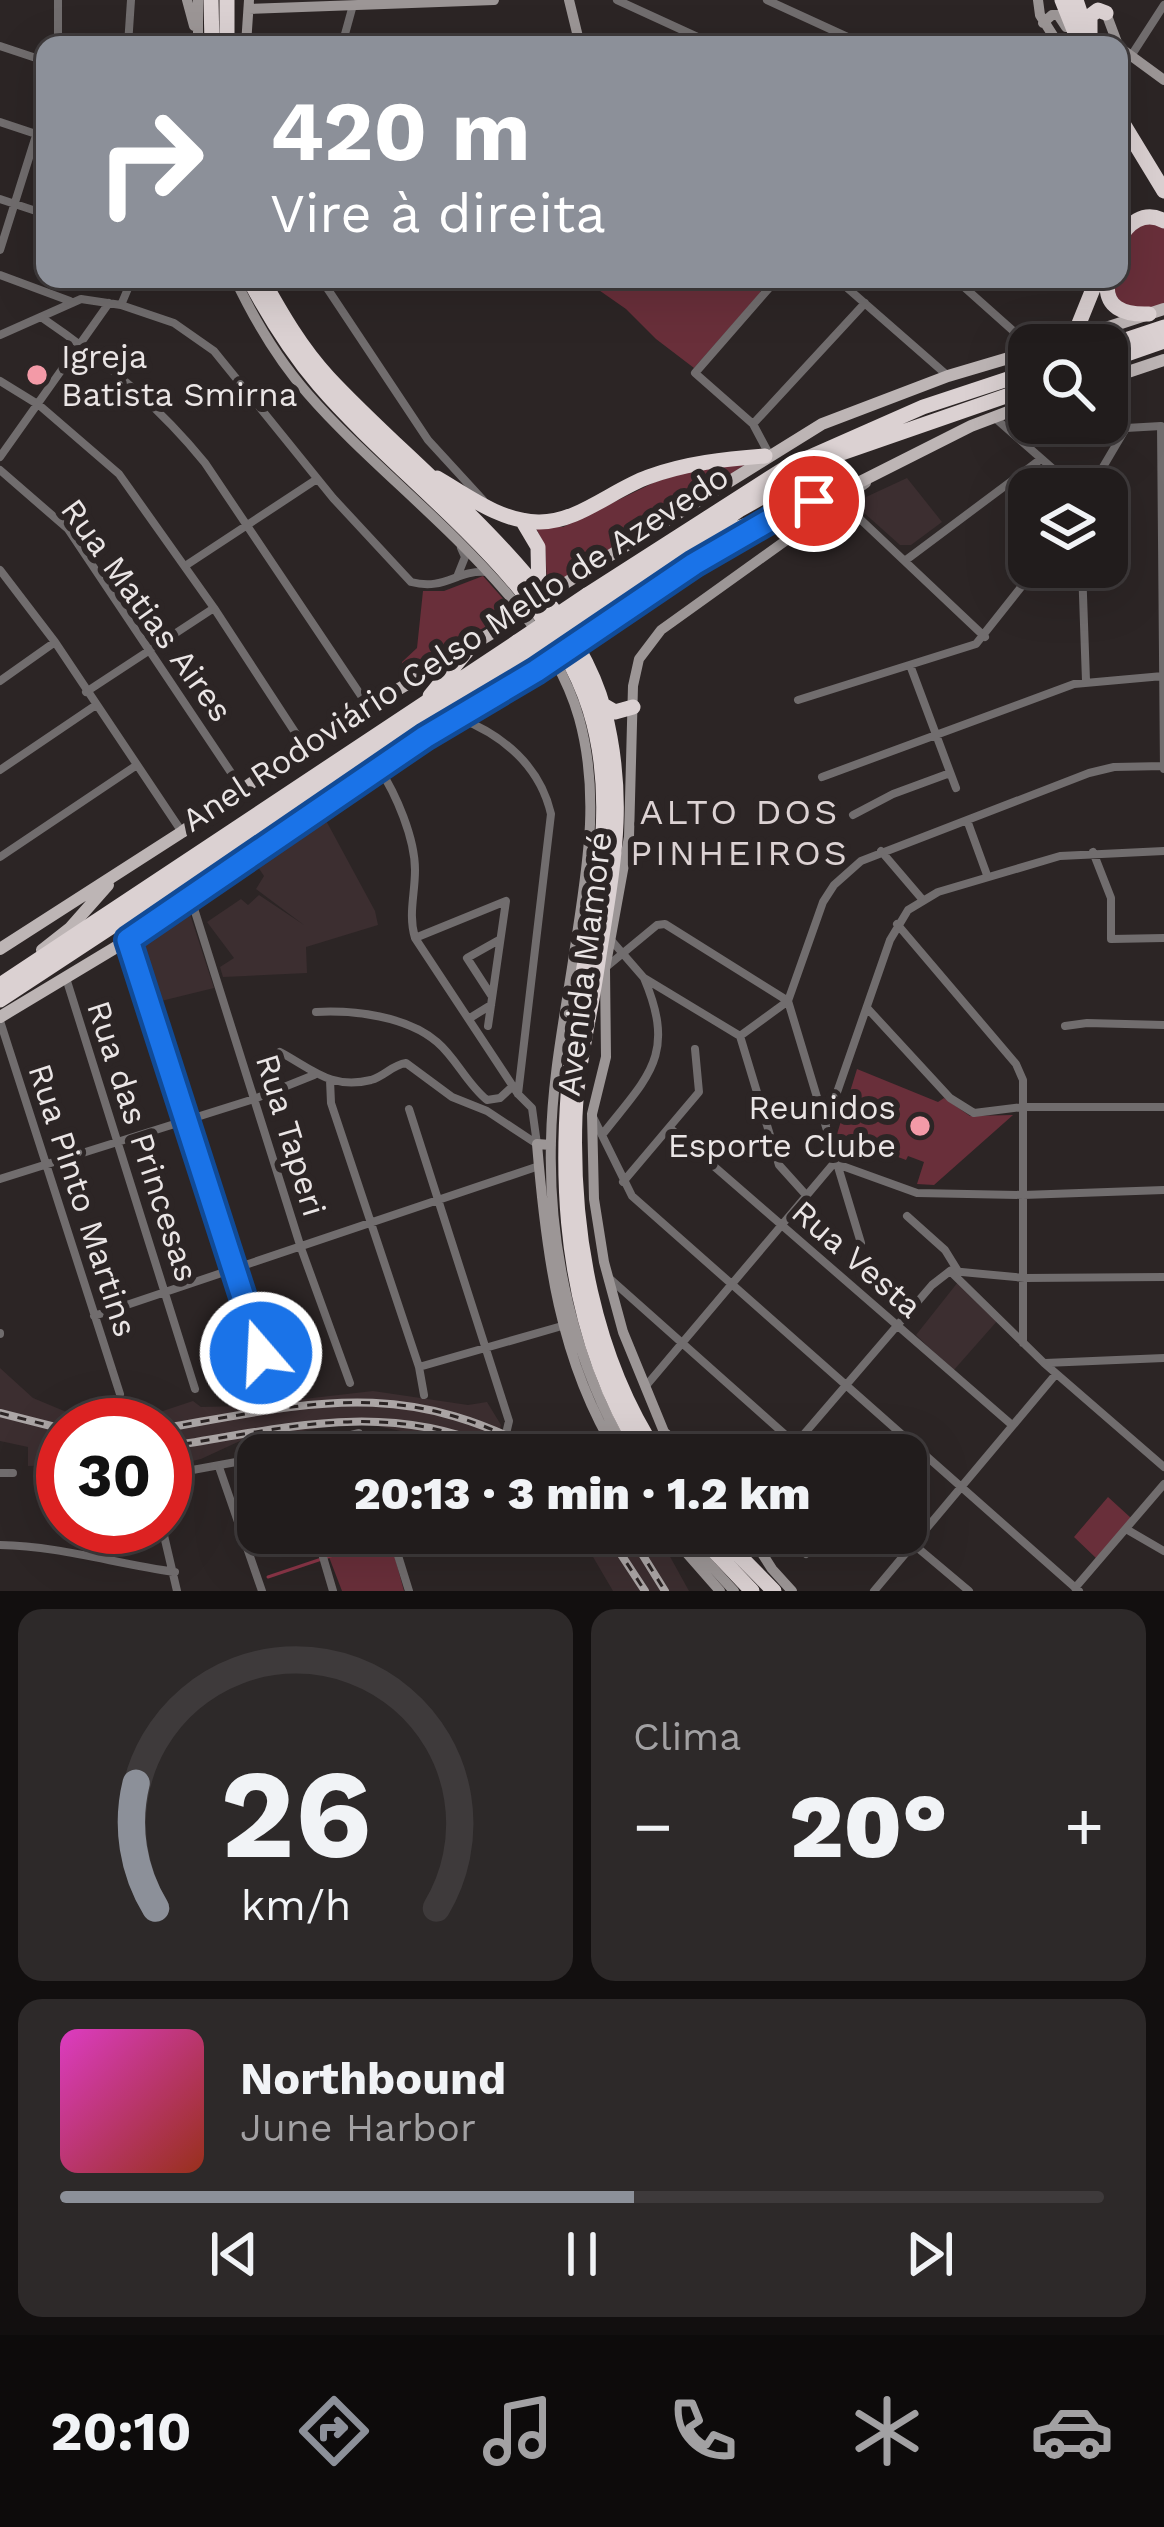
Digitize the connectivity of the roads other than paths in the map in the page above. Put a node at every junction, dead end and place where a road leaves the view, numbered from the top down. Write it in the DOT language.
graph roads {
  1 [pos="58,0"];
  2 [pos="131,0"];
  3 [pos="187,0"];
  4 [pos="198,0"];
  5 [pos="211,0"];
  6 [pos="227,0"];
  7 [pos="494,0"];
  8 [pos="569,0"];
  9 [pos="619,0"];
  10 [pos="767,0"];
  11 [pos="1038,0"];
  12 [pos="1062,0"];
  13 [pos="1076,0"];
  14 [pos="249,4"];
  15 [pos="352,5"];
  16 [pos="1164,5"];
  17 [pos="1104,6"];
  18 [pos="1043,23"];
  19 [pos="58,36"];
  20 [pos="129,36"];
  21 [pos="200,36"];
  22 [pos="201,36"];
  23 [pos="203,36"];
  24 [pos="227,36"];
  25 [pos="247,36"];
  26 [pos="343,36"];
  27 [pos="578,36"];
  28 [pos="697,36"];
  29 [pos="845,36"];
  30 [pos="1052,36"];
  31 [pos="1076,36"];
  32 [pos="1080,36"];
  33 [pos="1082,36"];
  34 [pos="1086,36"];
  35 [pos="1115,36"];
  36 [pos="0,46"];
  37 [pos="1130,57"];
  38 [pos="36,58"];
  39 [pos="1164,80"];
  40 [pos="0,122"];
  41 [pos="36,134"];
  42 [pos="1128,147"];
  43 [pos="1128,147"];
  44 [pos="36,149"];
  45 [pos="1164,164"];
  46 [pos="1164,191"];
  47 [pos="0,199"];
  48 [pos="1164,203"];
  49 [pos="15,204"];
  50 [pos="36,211"];
  51 [pos="1164,220"];
  52 [pos="1128,226"];
  53 [pos="0,250"];
  54 [pos="0,275"];
  55 [pos="128,288"];
  56 [pos="240,288"];
  57 [pos="254,288"];
  58 [pos="267,288"];
  59 [pos="327,288"];
  60 [pos="769,288"];
  61 [pos="848,288"];
  62 [pos="965,288"];
  63 [pos="1093,288"];
  64 [pos="1106,288"];
  65 [pos="70,301"];
  66 [pos="109,303"];
  67 [pos="865,303"];
  68 [pos="121,305"];
  69 [pos="1156,312"];
  70 [pos="40,317"];
  71 [pos="1079,324"];
  72 [pos="1119,324"];
  73 [pos="1008,326"];
  74 [pos="1164,327"];
  75 [pos="0,335"];
  76 [pos="1128,339"];
  77 [pos="1164,341"];
  78 [pos="82,345"];
  79 [pos="1128,354"];
  80 [pos="1008,358"];
  81 [pos="1164,360"];
  82 [pos="1139,369"];
  83 [pos="1164,371"];
  84 [pos="1128,373"];
  85 [pos="949,376"];
  86 [pos="1008,379"];
  87 [pos="0,381"];
  88 [pos="1008,395"];
  89 [pos="39,405"];
  90 [pos="1008,412"];
  91 [pos="994,417"];
  92 [pos="753,424"];
  93 [pos="767,455"];
  94 [pos="0,457"];
  95 [pos="1042,460"];
  96 [pos="413,464"];
  97 [pos="1051,468"];
  98 [pos="1102,468"];
  99 [pos="0,470"];
  100 [pos="883,471"];
  101 [pos="317,479"];
  102 [pos="841,501"];
  103 [pos="1162,509"];
  104 [pos="491,510"];
  105 [pos="782,513"];
  106 [pos="522,520"];
  107 [pos="246,527"];
  108 [pos="461,548"];
  109 [pos="668,557"];
  110 [pos="906,560"];
  111 [pos="185,566"];
  112 [pos="486,572"];
  113 [pos="2,574"];
  114 [pos="456,579"];
  115 [pos="1021,588"];
  116 [pos="1083,588"];
  117 [pos="538,592"];
  118 [pos="1162,593"];
  119 [pos="591,601"];
  120 [pos="214,608"];
  121 [pos="985,637"];
  122 [pos="55,642"];
  123 [pos="470,647"];
  124 [pos="521,648"];
  125 [pos="152,649"];
  126 [pos="910,665"];
  127 [pos="1163,676"];
  128 [pos="1,678"];
  129 [pos="1086,681"];
  130 [pos="86,692"];
  131 [pos="798,700"];
  132 [pos="481,704"];
  133 [pos="96,705"];
  134 [pos="602,705"];
  135 [pos="633,707"];
  136 [pos="418,710"];
  137 [pos="359,712"];
  138 [pos="458,717"];
  139 [pos="488,730"];
  140 [pos="937,737"];
  141 [pos="304,746"];
  142 [pos="137,765"];
  143 [pos="380,768"];
  144 [pos="1164,768"];
  145 [pos="0,770"];
  146 [pos="950,773"];
  147 [pos="822,777"];
  148 [pos="956,788"];
  149 [pos="242,789"];
  150 [pos="323,806"];
  151 [pos="853,814"];
  152 [pos="967,820"];
  153 [pos="182,832"];
  154 [pos="219,845"];
  155 [pos="881,851"];
  156 [pos="1164,851"];
  157 [pos="1093,852"];
  158 [pos="0,857"];
  159 [pos="121,871"];
  160 [pos="987,876"];
  161 [pos="191,898"];
  162 [pos="922,899"];
  163 [pos="898,924"];
  164 [pos="416,938"];
  165 [pos="1164,938"];
  166 [pos="500,939"];
  167 [pos="128,940"];
  168 [pos="611,940"];
  169 [pos="0,949"];
  170 [pos="622,956"];
  171 [pos="25,969"];
  172 [pos="605,969"];
  173 [pos="65,977"];
  174 [pos="644,978"];
  175 [pos="0,985"];
  176 [pos="0,1000"];
  177 [pos="492,1001"];
  178 [pos="788,1001"];
  179 [pos="868,1009"];
  180 [pos="316,1012"];
  181 [pos="470,1018"];
  182 [pos="0,1019"];
  183 [pos="1164,1025"];
  184 [pos="488,1026"];
  185 [pos="1065,1026"];
  186 [pos="740,1036"];
  187 [pos="695,1049"];
  188 [pos="280,1052"];
  189 [pos="314,1076"];
  190 [pos="330,1080"];
  191 [pos="516,1090"];
  192 [pos="254,1099"];
  193 [pos="1022,1107"];
  194 [pos="1164,1107"];
  195 [pos="409,1109"];
  196 [pos="592,1114"];
  197 [pos="184,1119"];
  198 [pos="826,1124"];
  199 [pos="671,1129"];
  200 [pos="602,1135"];
  201 [pos="117,1142"];
  202 [pos="544,1145"];
  203 [pos="834,1163"];
  204 [pos="47,1166"];
  205 [pos="539,1166"];
  206 [pos="0,1179"];
  207 [pos="623,1182"];
  208 [pos="1164,1190"];
  209 [pos="806,1195"];
  210 [pos="1023,1195"];
  211 [pos="439,1203"];
  212 [pos="908,1216"];
  213 [pos="780,1225"];
  214 [pos="370,1226"];
  215 [pos="861,1243"];
  216 [pos="301,1248"];
  217 [pos="232,1268"];
  218 [pos="954,1271"];
  219 [pos="1164,1276"];
  220 [pos="608,1277"];
  221 [pos="1025,1278"];
  222 [pos="731,1282"];
  223 [pos="165,1290"];
  224 [pos="94,1316"];
  225 [pos="897,1325"];
  226 [pos="562,1327"];
  227 [pos="681,1342"];
  228 [pos="1023,1343"];
  229 [pos="486,1347"];
  230 [pos="1164,1358"];
  231 [pos="1044,1363"];
  232 [pos="419,1367"];
  233 [pos="1056,1374"];
  234 [pos="350,1383"];
  235 [pos="848,1384"];
  236 [pos="644,1388"];
  237 [pos="195,1389"];
  238 [pos="120,1394"];
  239 [pos="424,1395"];
  240 [pos="275,1396"];
  241 [pos="1012,1425"];
  242 [pos="505,1434"];
  243 [pos="607,1434"];
  244 [pos="616,1434"];
  245 [pos="630,1434"];
  246 [pos="644,1434"];
  247 [pos="666,1434"];
  248 [pos="784,1434"];
  249 [pos="804,1434"];
  250 [pos="237,1463"];
  251 [pos="219,1467"];
  252 [pos="1164,1467"];
  253 [pos="192,1471"];
  254 [pos="0,1473"];
  255 [pos="14,1473"];
  256 [pos="1164,1484"];
  257 [pos="959,1485"];
  258 [pos="927,1524"];
  259 [pos="1126,1529"];
  260 [pos="0,1545"];
  261 [pos="1164,1551"];
  262 [pos="170,1554"];
  263 [pos="323,1554"];
  264 [pos="398,1554"];
  265 [pos="687,1554"];
  266 [pos="700,1554"];
  267 [pos="714,1554"];
  268 [pos="738,1554"];
  269 [pos="762,1554"];
  270 [pos="903,1554"];
  271 [pos="925,1554"];
  272 [pos="176,1572"];
  273 [pos="1076,1590"];
  274 [pos="177,1591"];
  275 [pos="262,1591"];
  276 [pos="334,1591"];
  277 [pos="409,1591"];
  278 [pos="720,1591"];
  279 [pos="734,1591"];
  280 [pos="752,1591"];
  281 [pos="774,1591"];
  282 [pos="792,1591"];
  283 [pos="874,1591"];
  284 [pos="969,1591"];
  1 -- 19 [label="street"];
  2 -- 20 [label="street"];
  3 -- 21 [label="street"];
  4 -- 22 [label="street"];
  5 -- 23 [label="highway"];
  6 -- 24 [label="highway"];
  7 -- 15 [label="street"];
  8 -- 27 [label="street"];
  9 -- 28 [label="street"];
  10 -- 29 [label="street"];
  11 -- 18 [label="street"];
  12 -- 32 [label="highway"];
  13 -- 33 [label="highway"];
  14 -- 15 [label="street"];
  14 -- 25 [label="street"];
  15 -- 26 [label="street"];
  16 -- 37 [label="street"];
  17 -- 34 [label="highway"];
  17 -- 35 [label="street"];
  18 -- 30 [label="street"];
  18 -- 31 [label="street"];
  36 -- 38 [label="street"];
  37 -- 39 [label="street"];
  40 -- 41 [label="street"];
  42 -- 45 [label="highway"];
  42 -- 46 [label="highway"];
  43 -- 48 [label="highway"];
  44 -- 49 [label="street"];
  47 -- 49 [label="street"];
  49 -- 50 [label="street"];
  49 -- 53 [label="street"];
  51 -- 52 [label="highway"];
  54 -- 65 [label="street"];
  55 -- 68 [label="street"];
  56 -- 108 [label="street"];
  57 -- 245 [label="highway"];
  58 -- 96 [label="highway"];
  59 -- 104 [label="street"];
  60 -- 92 [label="street"];
  61 -- 67 [label="street"];
  62 -- 73 [label="street"];
  63 -- 71 [label="highway"];
  64 -- 69 [label="highway"];
  65 -- 66 [label="street"];
  65 -- 70 [label="street"];
  66 -- 68 [label="street"];
  66 -- 78 [label="street"];
  67 -- 85 [label="street"];
  67 -- 92 [label="street"];
  68 -- 101 [label="street"];
  69 -- 72 [label="main road"];
  70 -- 75 [label="street"];
  70 -- 78 [label="street"];
  74 -- 76 [label="highway"];
  77 -- 79 [label="highway"];
  78 -- 89 [label="street"];
  78 -- 107 [label="street"];
  80 -- 85 [label="main road, Anel Rodoviário Celso Mello de Azevedo"];
  81 -- 82 [label="main road"];
  82 -- 83 [label="main road"];
  82 -- 84 [label="main road"];
  85 -- 93 [label="main road, Anel Rodoviário Celso Mello de Azevedo"];
  86 -- 119 [label="highway, Anel Rodoviário Celso Mello de Azevedo"];
  87 -- 89 [label="street"];
  88 -- 109 [label="highway, Anel Rodoviário Celso Mello de Azevedo"];
  89 -- 94 [label="street"];
  89 -- 111 [label="street"];
  90 -- 91 [label="main road, Anel Rodoviário Celso Mello de Azevedo"];
  91 -- 95 [label="street"];
  91 -- 100 [label="main road, Anel Rodoviário Celso Mello de Azevedo"];
  92 -- 93 [label="street"];
  93 -- 106 [label="highway"];
  93 -- 123 [label="main road, Anel Rodoviário Celso Mello de Azevedo, bridge"];
  95 -- 97 [label="street"];
  95 -- 110 [label="street"];
  96 -- 104 [label="highway"];
  96 -- 117 [label="highway"];
  98 -- 103 [label="street"];
  99 -- 125 [label="street, Rua Matias Aires"];
  100 -- 102 [label="street, Avenida Mamoré"];
  100 -- 105 [label="main road, Anel Rodoviário Celso Mello de Azevedo"];
  101 -- 107 [label="street"];
  101 -- 114 [label="street"];
  102 -- 110 [label="street"];
  102 -- 135 [label="street, Avenida Mamoré"];
  103 -- 118 [label="street"];
  104 -- 106 [label="highway"];
  105 -- 109 [label="highway"];
  105 -- 132 [label="main road, Anel Rodoviário Celso Mello de Azevedo, bridge"];
  106 -- 117 [label="highway"];
  107 -- 111 [label="street"];
  107 -- 137 [label="street"];
  108 -- 112 [label="street"];
  108 -- 114 [label="street"];
  109 -- 119 [label="highway, Anel Rodoviário Celso Mello de Azevedo"];
  110 -- 121 [label="street"];
  111 -- 120 [label="street"];
  112 -- 114 [label="street"];
  112 -- 202 [label="street"];
  113 -- 122 [label="street"];
  115 -- 121 [label="street"];
  116 -- 129 [label="street"];
  117 -- 134 [label="highway"];
  118 -- 127 [label="street"];
  119 -- 124 [label="highway, Anel Rodoviário Celso Mello de Azevedo, bridge"];
  120 -- 125 [label="street"];
  120 -- 141 [label="street"];
  121 -- 126 [label="street"];
  122 -- 128 [label="street"];
  122 -- 130 [label="street"];
  123 -- 136 [label="highway"];
  123 -- 137 [label="main road, Anel Rodoviário Celso Mello de Azevedo"];
  124 -- 136 [label="highway, Anel Rodoviário Celso Mello de Azevedo"];
  124 -- 154 [label="highway, Anel Rodoviário Celso Mello de Azevedo"];
  125 -- 130 [label="street"];
  125 -- 149 [label="street, Rua Matias Aires"];
  126 -- 131 [label="street"];
  126 -- 140 [label="street"];
  127 -- 129 [label="street"];
  127 -- 144 [label="street"];
  129 -- 140 [label="street"];
  130 -- 133 [label="street"];
  132 -- 138 [label="main road, Anel Rodoviário Celso Mello de Azevedo"];
  132 -- 139 [label="street"];
  133 -- 142 [label="street"];
  133 -- 145 [label="street"];
  134 -- 135 [label="highway"];
  134 -- 246 [label="highway"];
  135 -- 168 [label="street, Avenida Mamoré"];
  136 -- 154 [label="highway, Anel Rodoviário Celso Mello de Azevedo"];
  137 -- 141 [label="main road, Anel Rodoviário Celso Mello de Azevedo"];
  138 -- 139 [label="street"];
  138 -- 143 [label="main road, Anel Rodoviário Celso Mello de Azevedo"];
  139 -- 191 [label="street"];
  140 -- 146 [label="street"];
  140 -- 147 [label="street"];
  141 -- 149 [label="main road, Anel Rodoviário Celso Mello de Azevedo"];
  142 -- 153 [label="street"];
  142 -- 158 [label="street"];
  143 -- 150 [label="main road, Anel Rodoviário Celso Mello de Azevedo"];
  143 -- 164 [label="street"];
  144 -- 152 [label="street"];
  146 -- 148 [label="street"];
  146 -- 151 [label="street"];
  149 -- 153 [label="main road, Anel Rodoviário Celso Mello de Azevedo"];
  150 -- 154 [label="main road"];
  150 -- 161 [label="main road, Anel Rodoviário Celso Mello de Azevedo"];
  152 -- 155 [label="street"];
  152 -- 160 [label="street"];
  153 -- 159 [label="main road, Anel Rodoviário Celso Mello de Azevedo"];
  154 -- 171 [label="highway, Anel Rodoviário Celso Mello de Azevedo"];
  154 -- 176 [label="highway, Anel Rodoviário Celso Mello de Azevedo"];
  155 -- 162 [label="street"];
  155 -- 178 [label="street"];
  156 -- 157 [label="street"];
  157 -- 160 [label="street"];
  157 -- 165 [label="street"];
  159 -- 169 [label="main road, Anel Rodoviário Celso Mello de Azevedo"];
  159 -- 171 [label="main road"];
  160 -- 162 [label="street"];
  161 -- 167 [label="main road, Anel Rodoviário Celso Mello de Azevedo"];
  161 -- 192 [label="street, Rua Taperi"];
  162 -- 163 [label="street"];
  163 -- 179 [label="street"];
  163 -- 193 [label="street"];
  164 -- 166 [label="street"];
  164 -- 181 [label="street"];
  166 -- 177 [label="street"];
  166 -- 177 [label="street"];
  167 -- 173 [label="main road, Anel Rodoviário Celso Mello de Azevedo"];
  167 -- 197 [label="street"];
  168 -- 170 [label="street"];
  168 -- 172 [label="street, Avenida Mamoré"];
  170 -- 172 [label="street"];
  170 -- 174 [label="street"];
  170 -- 178 [label="street"];
  171 -- 175 [label="highway, Anel Rodoviário Celso Mello de Azevedo"];
  172 -- 196 [label="street, Avenida Mamoré"];
  173 -- 182 [label="main road, Anel Rodoviário Celso Mello de Azevedo"];
  173 -- 201 [label="street, Rua das Princesas"];
  174 -- 186 [label="street"];
  174 -- 200 [label="street"];
  177 -- 181 [label="street"];
  177 -- 184 [label="street"];
  178 -- 186 [label="street"];
  178 -- 198 [label="street"];
  179 -- 193 [label="street"];
  179 -- 198 [label="street"];
  180 -- 191 [label="street"];
  181 -- 191 [label="street"];
  182 -- 204 [label="street, Rua Pinto Martins"];
  183 -- 185 [label="street"];
  186 -- 209 [label="street"];
  187 -- 199 [label="street"];
  188 -- 189 [label="street"];
  189 -- 190 [label="street"];
  189 -- 192 [label="street"];
  190 -- 202 [label="street"];
  190 -- 214 [label="street"];
  191 -- 202 [label="street"];
  192 -- 197 [label="street"];
  192 -- 216 [label="street, Rua Taperi"];
  193 -- 194 [label="street"];
  193 -- 210 [label="street"];
  195 -- 211 [label="street"];
  196 -- 200 [label="street"];
  196 -- 220 [label="street, Avenida Mamoré"];
  197 -- 201 [label="street"];
  197 -- 217 [label="street"];
  198 -- 203 [label="street"];
  199 -- 207 [label="street"];
  199 -- 213 [label="street, Rua Vesta"];
  200 -- 207 [label="street"];
  201 -- 204 [label="street"];
  201 -- 223 [label="street, Rua das Princesas"];
  202 -- 205 [label="street"];
  202 -- 244 [label="street"];
  203 -- 209 [label="street"];
  203 -- 210 [label="street"];
  203 -- 215 [label="street"];
  204 -- 206 [label="street"];
  204 -- 224 [label="street, Rua Pinto Martins"];
  205 -- 211 [label="street"];
  205 -- 226 [label="street"];
  207 -- 222 [label="street"];
  208 -- 210 [label="street"];
  209 -- 213 [label="street"];
  210 -- 221 [label="street"];
  211 -- 214 [label="street"];
  211 -- 229 [label="street"];
  212 -- 218 [label="street"];
  213 -- 222 [label="street"];
  213 -- 225 [label="street, Rua Vesta"];
  214 -- 216 [label="street"];
  214 -- 232 [label="street"];
  216 -- 217 [label="street"];
  216 -- 234 [label="street, Rua Taperi"];
  217 -- 223 [label="street"];
  217 -- 240 [label="street"];
  218 -- 221 [label="street"];
  218 -- 225 [label="street"];
  218 -- 228 [label="street"];
  219 -- 221 [label="street"];
  220 -- 227 [label="street"];
  220 -- 236 [label="street, Avenida Mamoré"];
  221 -- 228 [label="street"];
  222 -- 227 [label="street"];
  222 -- 235 [label="street"];
  223 -- 224 [label="street"];
  223 -- 237 [label="street, Rua das Princesas"];
  224 -- 238 [label="street, Rua Pinto Martins"];
  225 -- 235 [label="street"];
  225 -- 241 [label="street, Rua Vesta"];
  226 -- 229 [label="street"];
  226 -- 243 [label="street"];
  227 -- 236 [label="street"];
  227 -- 248 [label="street"];
  228 -- 231 [label="street"];
  229 -- 232 [label="street"];
  229 -- 242 [label="street"];
  230 -- 231 [label="street"];
  231 -- 233 [label="street"];
  232 -- 239 [label="street"];
  233 -- 241 [label="street"];
  233 -- 252 [label="street"];
  235 -- 249 [label="street"];
  235 -- 257 [label="street"];
  236 -- 247 [label="street, Avenida Mamoré"];
  241 -- 257 [label="street"];
  250 -- 251 [label="street"];
  251 -- 253 [label="street"];
  251 -- 275 [label="street"];
  254 -- 255 [label="street"];
  256 -- 259 [label="street"];
  257 -- 258 [label="street"];
  257 -- 273 [label="street"];
  259 -- 261 [label="street"];
  259 -- 273 [label="street"];
  260 -- 272 [label="street"];
  262 -- 272 [label="street"];
  263 -- 276 [label="street"];
  264 -- 277 [label="street"];
  265 -- 278 [label="street"];
  266 -- 279 [label="street"];
  267 -- 280 [label="highway"];
  268 -- 281 [label="highway"];
  269 -- 282 [label="street"];
  270 -- 283 [label="street"];
  271 -- 284 [label="street"];
  272 -- 274 [label="street"];
}
